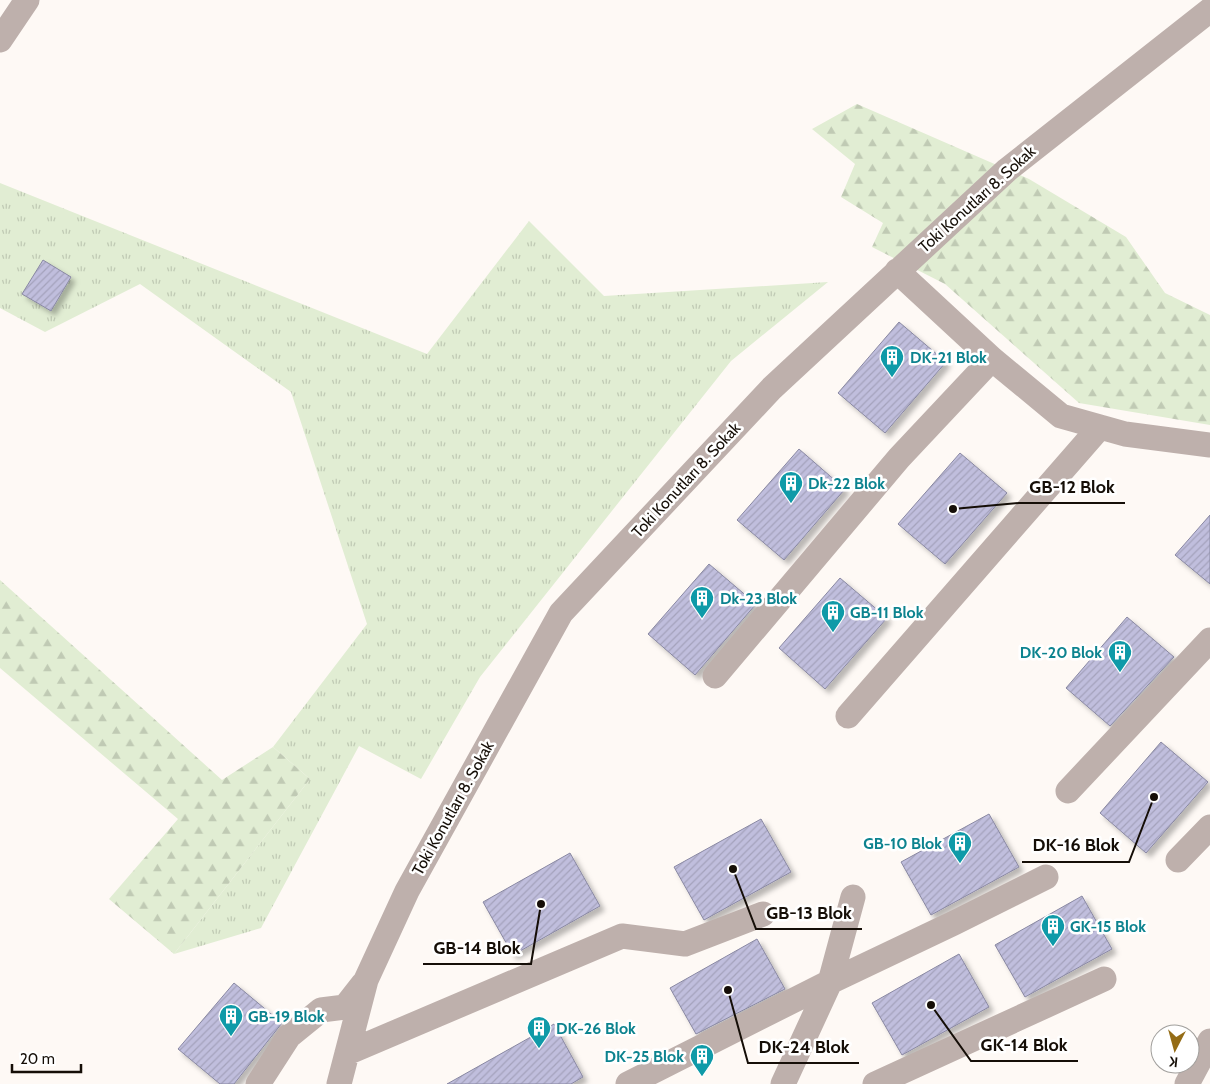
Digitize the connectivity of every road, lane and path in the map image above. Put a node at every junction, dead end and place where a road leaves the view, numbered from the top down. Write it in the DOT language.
graph roads {
  1 [pos="27,0"];
  2 [pos="1210,10"];
  3 [pos="0,40"];
  4 [pos="897,271"];
  5 [pos="992,359"];
  6 [pos="1100,427"];
  7 [pos="1210,445"];
  8 [pos="1210,640"];
  9 [pos="715,676"];
  10 [pos="848,716"];
  11 [pos="1068,791"];
  12 [pos="1210,826"];
  13 [pos="1178,860"];
  14 [pos="1046,877"];
  15 [pos="853,896"];
  16 [pos="763,914"];
  17 [pos="1104,979"];
  18 [pos="366,980"];
  19 [pos="830,982"];
  20 [pos="1210,1040"];
  21 [pos="347,1053"];
  22 [pos="258,1084"];
  23 [pos="339,1084"];
  24 [pos="628,1084"];
  25 [pos="783,1084"];
  26 [pos="875,1084"];
  27 [pos="1187,1084"];
  1 -- 3 [label="street"];
  2 -- 4 [label="street, Toki Konutları 8. Sokak"];
  4 -- 5 [label="street"];
  4 -- 18 [label="street, Toki Konutları 8. Sokak"];
  5 -- 6 [label="street"];
  5 -- 9 [label="street"];
  6 -- 7 [label="street"];
  6 -- 10 [label="street"];
  8 -- 11 [label="street"];
  12 -- 13 [label="street"];
  14 -- 19 [label="street"];
  15 -- 19 [label="street"];
  16 -- 21 [label="street"];
  17 -- 26 [label="street"];
  18 -- 21 [label="street, Toki Konutları 8. Sokak"];
  18 -- 22 [label="street"];
  19 -- 24 [label="street"];
  19 -- 25 [label="street"];
  20 -- 27 [label="street"];
  21 -- 23 [label="street, Toki Konutları 8. Sokak"];
}
